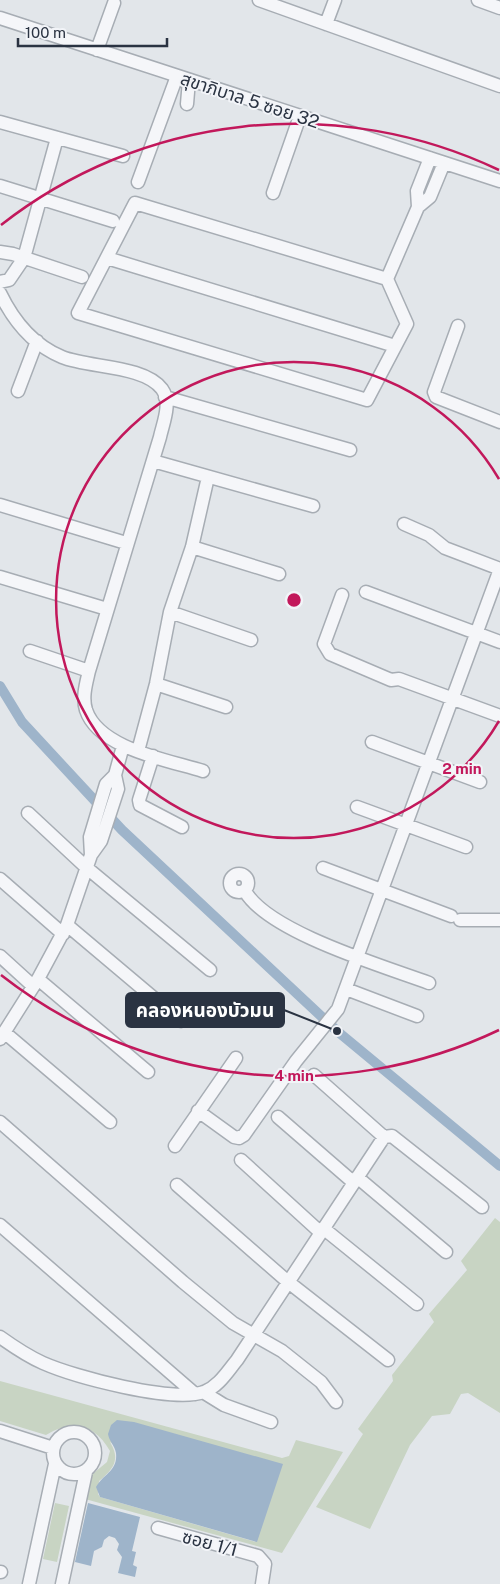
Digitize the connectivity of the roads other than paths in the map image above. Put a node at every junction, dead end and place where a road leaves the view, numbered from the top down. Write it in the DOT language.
graph roads {
  1 [pos="259,0"];
  2 [pos="335,0"];
  3 [pos="478,0"];
  4 [pos="114,3"];
  5 [pos="500,8"];
  6 [pos="0,18"];
  7 [pos="326,24"];
  8 [pos="97,50"];
  9 [pos="183,78"];
  10 [pos="500,86"];
  11 [pos="187,104"];
  12 [pos="300,116"];
  13 [pos="0,122"];
  14 [pos="57,138"];
  15 [pos="123,156"];
  16 [pos="430,158"];
  17 [pos="444,163"];
  18 [pos="500,181"];
  19 [pos="138,182"];
  20 [pos="0,186"];
  21 [pos="273,192"];
  22 [pos="40,198"];
  23 [pos="418,207"];
  24 [pos="113,221"];
  25 [pos="0,252"];
  26 [pos="24,258"];
  27 [pos="106,258"];
  28 [pos="82,277"];
  29 [pos="387,279"];
  30 [pos="0,282"];
  31 [pos="0,293"];
  32 [pos="458,326"];
  33 [pos="37,341"];
  34 [pos="395,346"];
  35 [pos="18,391"];
  36 [pos="165,397"];
  37 [pos="500,422"];
  38 [pos="350,450"];
  39 [pos="153,461"];
  40 [pos="208,477"];
  41 [pos="0,505"];
  42 [pos="313,506"];
  43 [pos="404,524"];
  44 [pos="126,543"];
  45 [pos="192,547"];
  46 [pos="500,569"];
  47 [pos="279,574"];
  48 [pos="0,577"];
  49 [pos="366,592"];
  50 [pos="342,595"];
  51 [pos="107,609"];
  52 [pos="170,612"];
  53 [pos="476,633"];
  54 [pos="250,640"];
  55 [pos="500,642"];
  56 [pos="30,651"];
  57 [pos="89,671"];
  58 [pos="156,684"];
  59 [pos="452,698"];
  60 [pos="226,707"];
  61 [pos="500,716"];
  62 [pos="372,742"];
  63 [pos="123,746"];
  64 [pos="138,751"];
  65 [pos="152,756"];
  66 [pos="428,762"];
  67 [pos="203,771"];
  68 [pos="480,782"];
  69 [pos="357,807"];
  70 [pos="28,813"];
  71 [pos="406,825"];
  72 [pos="182,827"];
  73 [pos="466,847"];
  74 [pos="89,861"];
  75 [pos="323,868"];
  76 [pos="0,879"];
  77 [pos="245,891"];
  78 [pos="381,891"];
  79 [pos="500,920"];
  80 [pos="65,930"];
  81 [pos="0,956"];
  82 [pos="358,956"];
  83 [pos="210,970"];
  84 [pos="36,982"];
  85 [pos="429,983"];
  86 [pos="346,989"];
  87 [pos="417,1016"];
  88 [pos="181,1022"];
  89 [pos="1,1037"];
  90 [pos="236,1058"];
  91 [pos="148,1072"];
  92 [pos="314,1075"];
  93 [pos="198,1112"];
  94 [pos="278,1117"];
  95 [pos="0,1122"];
  96 [pos="110,1122"];
  97 [pos="384,1137"];
  98 [pos="175,1146"];
  99 [pos="241,1160"];
  100 [pos="355,1179"];
  101 [pos="177,1185"];
  102 [pos="482,1207"];
  103 [pos="0,1225"];
  104 [pos="321,1230"];
  105 [pos="446,1252"];
  106 [pos="287,1281"];
  107 [pos="417,1304"];
  108 [pos="253,1334"];
  109 [pos="0,1337"];
  110 [pos="388,1360"];
  111 [pos="199,1393"];
  112 [pos="336,1402"];
  113 [pos="271,1422"];
  114 [pos="0,1431"];
  115 [pos="53,1448"];
  116 [pos="55,1464"];
  117 [pos="86,1472"];
  118 [pos="158,1528"];
  119 [pos="29,1584"];
  120 [pos="62,1584"];
  121 [pos="262,1584"];
  1 -- 7 [label="street"];
  2 -- 7 [label="street"];
  3 -- 5 [label="street"];
  4 -- 8 [label="street"];
  6 -- 8 [label="street, สุขาภิบาล 5 ซอย 32"];
  7 -- 10 [label="street"];
  8 -- 9 [label="street, สุขาภิบาล 5 ซอย 32"];
  9 -- 11 [label="street"];
  9 -- 12 [label="street, สุขาภิบาล 5 ซอย 32"];
  9 -- 19 [label="street"];
  12 -- 16 [label="street, สุขาภิบาล 5 ซอย 32"];
  12 -- 21 [label="street"];
  13 -- 14 [label="street"];
  14 -- 15 [label="street"];
  14 -- 22 [label="street"];
  16 -- 17 [label="street, สุขาภิบาล 5 ซอย 32"];
  16 -- 23 [label="street"];
  17 -- 18 [label="street, สุขาภิบาล 5 ซอย 32"];
  17 -- 23 [label="street"];
  20 -- 22 [label="street"];
  22 -- 24 [label="street"];
  22 -- 26 [label="street"];
  23 -- 29 [label="street"];
  25 -- 26 [label="street"];
  26 -- 28 [label="street"];
  26 -- 30 [label="street"];
  27 -- 29 [label="street"];
  27 -- 34 [label="street"];
  27 -- 34 [label="street"];
  29 -- 34 [label="street"];
  31 -- 33 [label="street"];
  32 -- 37 [label="street"];
  33 -- 35 [label="street"];
  33 -- 36 [label="street"];
  36 -- 38 [label="street"];
  36 -- 39 [label="street"];
  39 -- 40 [label="street"];
  39 -- 44 [label="street"];
  40 -- 42 [label="street"];
  40 -- 45 [label="street"];
  41 -- 44 [label="street"];
  43 -- 46 [label="street"];
  44 -- 51 [label="street"];
  45 -- 47 [label="street"];
  45 -- 52 [label="street"];
  46 -- 53 [label="street"];
  48 -- 51 [label="street"];
  49 -- 53 [label="street"];
  50 -- 59 [label="street"];
  51 -- 57 [label="street"];
  52 -- 54 [label="street"];
  52 -- 58 [label="street"];
  53 -- 55 [label="street"];
  53 -- 59 [label="street"];
  56 -- 57 [label="street"];
  57 -- 63 [label="street"];
  58 -- 60 [label="street"];
  58 -- 64 [label="street"];
  59 -- 61 [label="street"];
  59 -- 66 [label="street"];
  62 -- 66 [label="street"];
  63 -- 64 [label="street"];
  63 -- 74 [label="street"];
  64 -- 65 [label="street"];
  65 -- 67 [label="street"];
  65 -- 72 [label="street"];
  66 -- 68 [label="street"];
  66 -- 71 [label="street"];
  69 -- 71 [label="street"];
  70 -- 74 [label="street"];
  71 -- 73 [label="street"];
  71 -- 78 [label="street"];
  74 -- 80 [label="street"];
  74 -- 83 [label="street"];
  75 -- 78 [label="street"];
  76 -- 80 [label="street"];
  77 -- 82 [label="street"];
  78 -- 79 [label="street"];
  78 -- 82 [label="street"];
  80 -- 84 [label="street"];
  80 -- 88 [label="street"];
  81 -- 84 [label="street"];
  82 -- 85 [label="street"];
  82 -- 86 [label="street"];
  84 -- 89 [label="street"];
  84 -- 91 [label="street"];
  86 -- 87 [label="street"];
  86 -- 93 [label="street"];
  89 -- 96 [label="street"];
  90 -- 93 [label="street"];
  92 -- 97 [label="street"];
  93 -- 98 [label="street"];
  94 -- 100 [label="street"];
  95 -- 108 [label="street"];
  97 -- 100 [label="street"];
  97 -- 102 [label="street"];
  99 -- 104 [label="street"];
  100 -- 104 [label="street"];
  100 -- 105 [label="street"];
  101 -- 106 [label="street"];
  103 -- 111 [label="street"];
  104 -- 106 [label="street"];
  104 -- 107 [label="street"];
  106 -- 108 [label="street"];
  106 -- 110 [label="street"];
  108 -- 111 [label="street"];
  108 -- 112 [label="street"];
  109 -- 111 [label="street"];
  111 -- 113 [label="street"];
  114 -- 115 [label="street"];
  115 -- 116 [label="street"];
  115 -- 117 [label="street"];
  116 -- 117 [label="street"];
  116 -- 119 [label="street"];
  117 -- 120 [label="street"];
  118 -- 121 [label="street, ซอย 1/1"];
}
